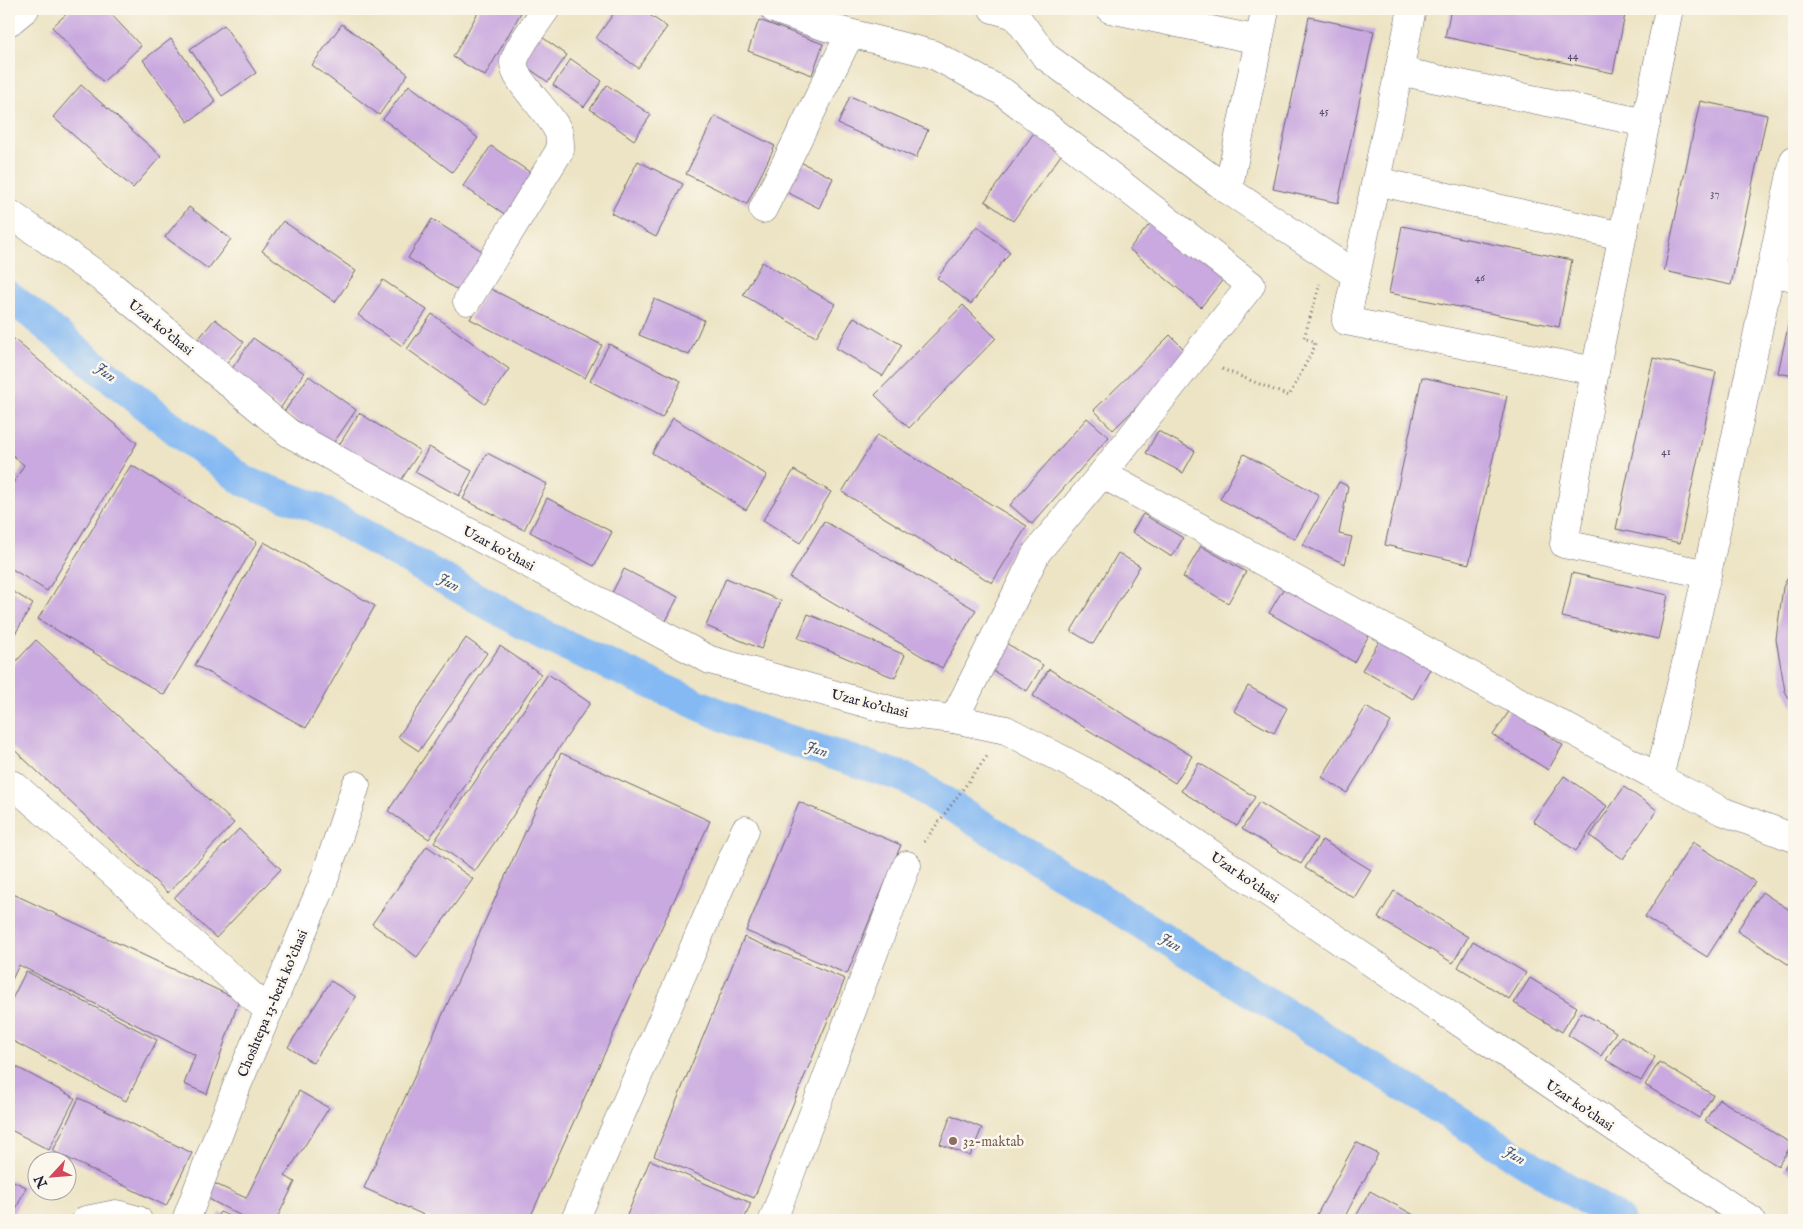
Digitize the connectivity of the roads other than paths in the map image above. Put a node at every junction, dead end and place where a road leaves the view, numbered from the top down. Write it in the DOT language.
graph roads {
  1 [pos="25,9"];
  2 [pos="546,9"];
  3 [pos="774,9"];
  4 [pos="1110,9"];
  5 [pos="1412,9"];
  6 [pos="1669,9"];
  7 [pos="1008,11"];
  8 [pos="9,22"];
  9 [pos="850,34"];
  10 [pos="1399,71"];
  11 [pos="1646,122"];
  12 [pos="1794,160"];
  13 [pos="1376,181"];
  14 [pos="1228,190"];
  15 [pos="763,209"];
  16 [pos="9,213"];
  17 [pos="1622,236"];
  18 [pos="1782,274"];
  19 [pos="1356,275"];
  20 [pos="467,301"];
  21 [pos="1595,371"];
  22 [pos="1102,474"];
  23 [pos="1706,574"];
  24 [pos="954,718"];
  25 [pos="1659,778"];
  26 [pos="14,785"];
  27 [pos="356,785"];
  28 [pos="745,830"];
  29 [pos="1794,838"];
  30 [pos="907,865"];
  31 [pos="269,1011"];
  32 [pos="86,1220"];
  33 [pos="138,1220"];
  34 [pos="186,1220"];
  35 [pos="575,1220"];
  36 [pos="773,1220"];
  37 [pos="1750,1220"];
  1 -- 8 [label="street"];
  2 -- 20 [label="street"];
  3 -- 9 [label="street"];
  4 -- 14 [label="street"];
  5 -- 10 [label="street"];
  6 -- 11 [label="street"];
  7 -- 14 [label="street"];
  9 -- 15 [label="street"];
  9 -- 22 [label="street"];
  10 -- 11 [label="street"];
  10 -- 13 [label="street"];
  11 -- 17 [label="street"];
  12 -- 18 [label="street"];
  13 -- 17 [label="street"];
  13 -- 19 [label="street"];
  14 -- 19 [label="street"];
  16 -- 24 [label="street, Uzar ko'chasi"];
  17 -- 21 [label="street"];
  18 -- 23 [label="street"];
  19 -- 21 [label="street"];
  21 -- 23 [label="street"];
  22 -- 24 [label="street"];
  22 -- 25 [label="street"];
  23 -- 25 [label="street"];
  24 -- 37 [label="street, Uzar ko'chasi"];
  25 -- 29 [label="street"];
  26 -- 31 [label="street"];
  27 -- 31 [label="street, Choshtepa 13-berk ko'chasi"];
  28 -- 35 [label="street"];
  30 -- 36 [label="street"];
  31 -- 34 [label="street, Choshtepa 13-berk ko'chasi"];
  32 -- 33 [label="street"];
}
